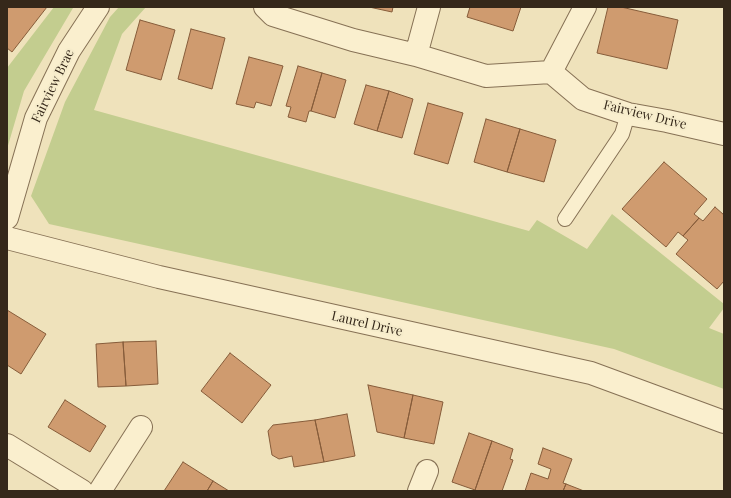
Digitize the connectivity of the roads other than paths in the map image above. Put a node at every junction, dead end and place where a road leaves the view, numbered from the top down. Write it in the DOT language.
graph roads {
  1 [pos="98,7"];
  2 [pos="265,7"];
  3 [pos="429,7"];
  4 [pos="585,7"];
  5 [pos="416,55"];
  6 [pos="551,72"];
  7 [pos="628,114"];
  8 [pos="724,134"];
  9 [pos="7,218"];
  10 [pos="565,219"];
  11 [pos="7,238"];
  12 [pos="724,422"];
  13 [pos="141,427"];
  14 [pos="7,445"];
  15 [pos="427,471"];
  16 [pos="82,491"];
  17 [pos="100,491"];
  18 [pos="419,491"];
  1 -- 9 [label="street, Fairview Brae"];
  2 -- 5 [label="street"];
  3 -- 5 [label="street"];
  4 -- 6 [label="street"];
  5 -- 6 [label="street"];
  6 -- 7 [label="street, Fairview Drive"];
  7 -- 8 [label="street, Fairview Drive"];
  7 -- 10 [label="lane"];
  11 -- 12 [label="street, Laurel Drive"];
  13 -- 17 [label="street"];
  14 -- 16 [label="street"];
  15 -- 18 [label="street"];
}
